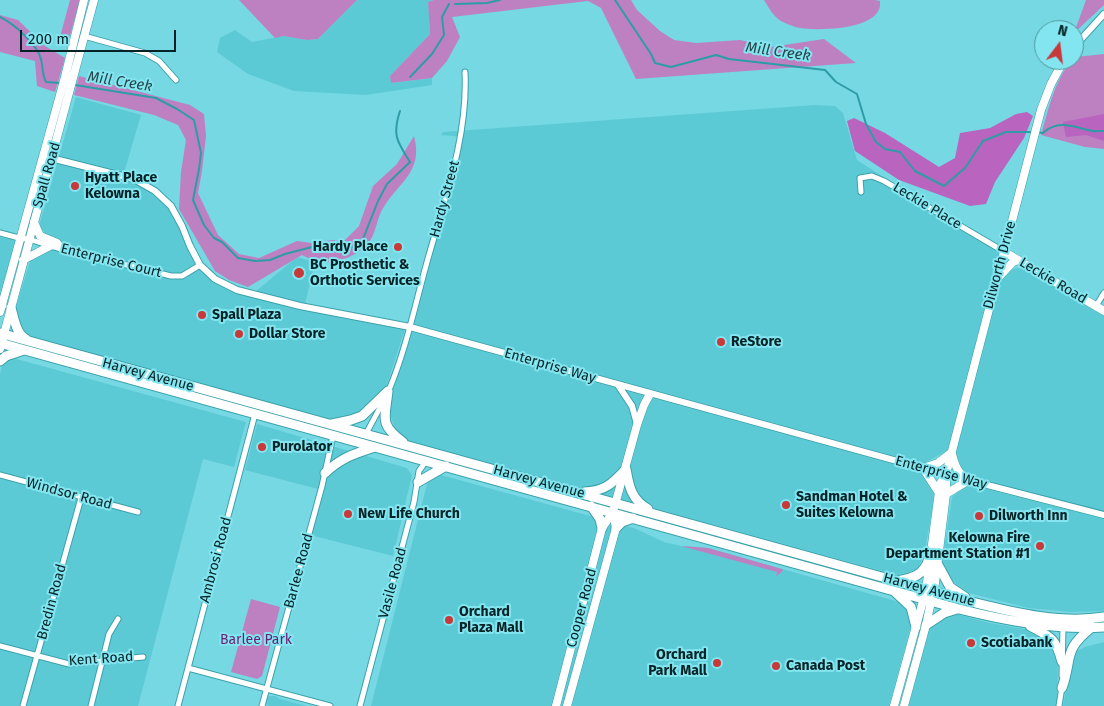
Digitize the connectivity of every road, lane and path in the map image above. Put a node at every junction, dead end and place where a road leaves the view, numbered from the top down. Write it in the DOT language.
graph roads {
  1 [pos="84,0"];
  2 [pos="94,0"];
  3 [pos="1104,14"];
  4 [pos="84,36"];
  5 [pos="1084,36"];
  6 [pos="1059,70"];
  7 [pos="464,72"];
  8 [pos="69,79"];
  9 [pos="176,80"];
  10 [pos="43,156"];
  11 [pos="52,158"];
  12 [pos="861,192"];
  13 [pos="34,222"];
  14 [pos="0,233"];
  15 [pos="20,238"];
  16 [pos="29,239"];
  17 [pos="50,246"];
  18 [pos="62,249"];
  19 [pos="1003,251"];
  20 [pos="23,260"];
  21 [pos="1018,260"];
  22 [pos="200,265"];
  23 [pos="996,280"];
  24 [pos="1104,293"];
  25 [pos="1096,306"];
  26 [pos="3,308"];
  27 [pos="1104,311"];
  28 [pos="410,327"];
  29 [pos="1,341"];
  30 [pos="31,341"];
  31 [pos="25,350"];
  32 [pos="0,361"];
  33 [pos="618,385"];
  34 [pos="388,391"];
  35 [pos="650,394"];
  36 [pos="276,409"];
  37 [pos="256,414"];
  38 [pos="330,424"];
  39 [pos="637,425"];
  40 [pos="366,434"];
  41 [pos="333,436"];
  42 [pos="344,438"];
  43 [pos="408,445"];
  44 [pos="375,447"];
  45 [pos="952,452"];
  46 [pos="452,458"];
  47 [pos="426,461"];
  48 [pos="446,466"];
  49 [pos="923,468"];
  50 [pos="626,469"];
  51 [pos="325,473"];
  52 [pos="946,474"];
  53 [pos="0,475"];
  54 [pos="969,480"];
  55 [pos="418,482"];
  56 [pos="579,492"];
  57 [pos="943,494"];
  58 [pos="81,498"];
  59 [pos="616,503"];
  60 [pos="590,506"];
  61 [pos="138,512"];
  62 [pos="613,512"];
  63 [pos="660,515"];
  64 [pos="1104,515"];
  65 [pos="633,518"];
  66 [pos="602,528"];
  67 [pos="616,528"];
  68 [pos="808,556"];
  69 [pos="929,560"];
  70 [pos="794,563"];
  71 [pos="938,566"];
  72 [pos="894,581"];
  73 [pos="894,592"];
  74 [pos="928,595"];
  75 [pos="976,603"];
  76 [pos="959,609"];
  77 [pos="1104,617"];
  78 [pos="1080,618"];
  79 [pos="118,619"];
  80 [pos="1026,624"];
  81 [pos="926,625"];
  82 [pos="916,627"];
  83 [pos="1063,627"];
  84 [pos="1104,627"];
  85 [pos="1092,628"];
  86 [pos="0,646"];
  87 [pos="37,656"];
  88 [pos="143,656"];
  89 [pos="102,661"];
  90 [pos="1062,662"];
  91 [pos="188,668"];
  92 [pos="1062,688"];
  93 [pos="267,690"];
  94 [pos="23,706"];
  95 [pos="91,706"];
  96 [pos="178,706"];
  97 [pos="262,706"];
  98 [pos="330,706"];
  99 [pos="360,706"];
  100 [pos="556,706"];
  101 [pos="567,706"];
  102 [pos="894,706"];
  103 [pos="904,706"];
  104 [pos="1060,706"];
  1 -- 8 [label="main road, Spall Road"];
  2 -- 4 [label="main road, Spall Road"];
  3 -- 5 [label="street"];
  4 -- 8 [label="main road, Spall Road"];
  4 -- 9 [label="street"];
  6 -- 19 [label="main road, Dilworth Drive"];
  7 -- 28 [label="street, Hardy Street"];
  8 -- 10 [label="main road, Spall Road"];
  8 -- 11 [label="main road, Spall Road"];
  10 -- 11 [label="street, Enterprise Way"];
  10 -- 15 [label="main road, Spall Road"];
  11 -- 13 [label="main road, Spall Road"];
  11 -- 22 [label="street, Enterprise Way"];
  12 -- 19 [label="street, Leckie Place"];
  13 -- 16 [label="main road, Spall Road"];
  13 -- 18 [label="main road"];
  14 -- 15 [label="street, Enterprise Court"];
  15 -- 16 [label="street, Enterprise Court"];
  15 -- 26 [label="main road, Spall Road"];
  16 -- 17 [label="street, Enterprise Court"];
  16 -- 20 [label="main road, Spall Road"];
  17 -- 18 [label="street, Enterprise Court"];
  17 -- 20 [label="main road"];
  18 -- 22 [label="street, Enterprise Court"];
  19 -- 21 [label="main road, Leckie Road"];
  19 -- 23 [label="main road, Dilworth Drive"];
  20 -- 26 [label="main road, Spall Road"];
  21 -- 23 [label="main road"];
  21 -- 25 [label="main road, Leckie Road"];
  22 -- 28 [label="street, Enterprise Way"];
  23 -- 45 [label="main road, Dilworth Drive"];
  24 -- 25 [label="street"];
  25 -- 27 [label="main road, Leckie Road"];
  26 -- 29 [label="main road, Spall Road"];
  26 -- 30 [label="highway"];
  28 -- 33 [label="street, Enterprise Way"];
  28 -- 34 [label="street, Hardy Street"];
  29 -- 30 [label="highway, Harvey Avenue"];
  29 -- 31 [label="highway, Harvey Avenue"];
  30 -- 36 [label="highway, Harvey Avenue"];
  31 -- 32 [label="highway"];
  31 -- 37 [label="highway, Harvey Avenue"];
  33 -- 35 [label="street, Enterprise Way"];
  33 -- 39 [label="street"];
  34 -- 38 [label="highway"];
  34 -- 40 [label="street, Hardy Street"];
  34 -- 43 [label="highway"];
  35 -- 39 [label="main road, Cooper Road"];
  35 -- 49 [label="street, Enterprise Way"];
  36 -- 37 [label="highway"];
  36 -- 38 [label="highway, Harvey Avenue"];
  37 -- 41 [label="highway, Harvey Avenue"];
  37 -- 91 [label="street, Ambrosi Road"];
  38 -- 40 [label="highway, Harvey Avenue"];
  39 -- 50 [label="main road, Cooper Road"];
  40 -- 42 [label="highway"];
  40 -- 43 [label="highway, Harvey Avenue"];
  41 -- 42 [label="highway, Harvey Avenue"];
  41 -- 51 [label="street, Barlee Road"];
  42 -- 44 [label="highway, Harvey Avenue"];
  43 -- 46 [label="highway, Harvey Avenue"];
  44 -- 47 [label="highway, Harvey Avenue"];
  44 -- 51 [label="highway"];
  45 -- 49 [label="main road"];
  45 -- 52 [label="main road, Dilworth Drive"];
  45 -- 54 [label="main road"];
  46 -- 47 [label="highway"];
  46 -- 56 [label="highway, Harvey Avenue"];
  47 -- 48 [label="highway, Harvey Avenue"];
  47 -- 55 [label="street, Vasile Road"];
  48 -- 55 [label="highway"];
  48 -- 60 [label="highway, Harvey Avenue"];
  49 -- 52 [label="street, Enterprise Way"];
  49 -- 57 [label="main road"];
  50 -- 56 [label="highway"];
  50 -- 59 [label="main road, Cooper Road"];
  50 -- 63 [label="highway"];
  51 -- 93 [label="street, Barlee Road"];
  52 -- 54 [label="street, Enterprise Way"];
  52 -- 57 [label="main road, Dilworth Drive"];
  53 -- 58 [label="street, Windsor Road"];
  54 -- 57 [label="main road"];
  54 -- 64 [label="street, Enterprise Way"];
  55 -- 99 [label="street, Vasile Road"];
  56 -- 59 [label="highway, Harvey Avenue"];
  57 -- 69 [label="main road, Dilworth Drive"];
  57 -- 71 [label="main road, Dilworth Drive"];
  58 -- 61 [label="street, Windsor Road"];
  58 -- 87 [label="street, Bredin Road"];
  59 -- 62 [label="main road, Cooper Road"];
  59 -- 63 [label="highway, Harvey Avenue"];
  60 -- 62 [label="highway, Harvey Avenue"];
  60 -- 66 [label="highway"];
  62 -- 65 [label="highway, Harvey Avenue"];
  62 -- 66 [label="main road, Cooper Road"];
  62 -- 67 [label="main road, Cooper Road"];
  63 -- 68 [label="highway, Harvey Avenue"];
  65 -- 67 [label="highway"];
  65 -- 70 [label="highway, Harvey Avenue"];
  66 -- 100 [label="main road, Cooper Road"];
  67 -- 101 [label="main road, Cooper Road"];
  68 -- 70 [label="highway"];
  68 -- 72 [label="highway, Harvey Avenue"];
  69 -- 72 [label="highway"];
  69 -- 74 [label="main road, Dilworth Drive"];
  70 -- 73 [label="highway, Harvey Avenue"];
  71 -- 74 [label="main road, Dilworth Drive"];
  71 -- 75 [label="highway"];
  72 -- 74 [label="highway, Harvey Avenue"];
  73 -- 74 [label="highway, Harvey Avenue"];
  73 -- 82 [label="highway"];
  74 -- 75 [label="highway, Harvey Avenue"];
  74 -- 76 [label="highway, Harvey Avenue"];
  74 -- 81 [label="main road, Dilworth Drive"];
  74 -- 82 [label="main road, Dilworth Drive"];
  75 -- 78 [label="highway, Harvey Avenue"];
  76 -- 80 [label="highway, Harvey Avenue"];
  76 -- 81 [label="highway"];
  77 -- 78 [label="highway, Harvey Avenue"];
  78 -- 83 [label="highway"];
  79 -- 89 [label="street"];
  80 -- 83 [label="highway, Harvey Avenue"];
  80 -- 90 [label="highway"];
  81 -- 103 [label="main road, Dilworth Drive"];
  82 -- 102 [label="main road, Dilworth Drive"];
  83 -- 85 [label="highway, Harvey Avenue"];
  83 -- 90 [label="street"];
  84 -- 85 [label="highway, Harvey Avenue"];
  85 -- 92 [label="highway"];
  86 -- 87 [label="street, Kent Road"];
  87 -- 89 [label="street, Kent Road"];
  87 -- 94 [label="street, Bredin Road"];
  88 -- 89 [label="street, Kent Road"];
  89 -- 95 [label="street"];
  90 -- 92 [label="street"];
  91 -- 93 [label="street"];
  91 -- 96 [label="street, Ambrosi Road"];
  92 -- 104 [label="street"];
  93 -- 97 [label="street, Barlee Road"];
  93 -- 98 [label="street"];
}
